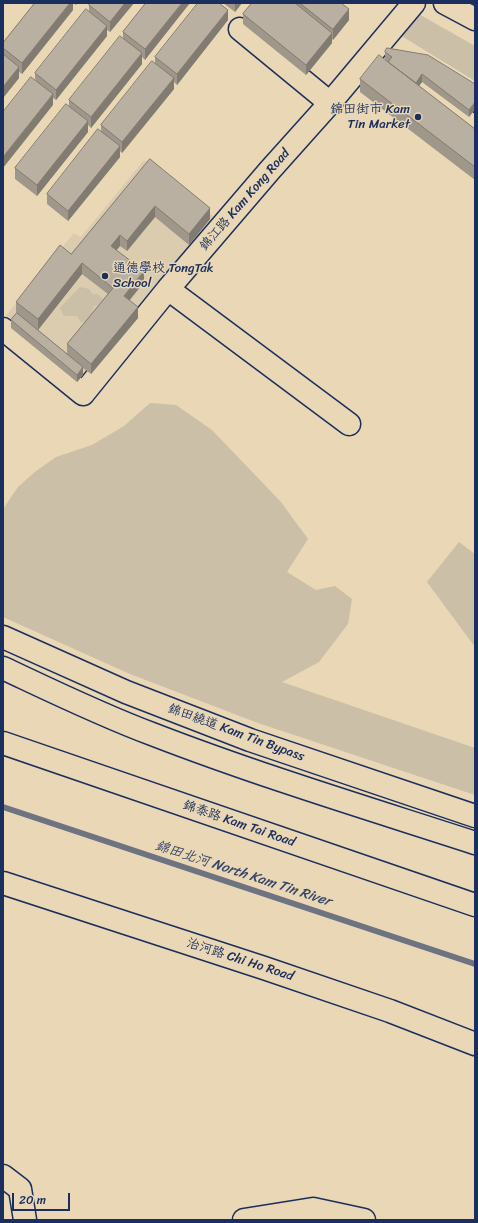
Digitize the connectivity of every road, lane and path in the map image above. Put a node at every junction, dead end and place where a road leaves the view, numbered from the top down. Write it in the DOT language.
graph roads {
  1 [pos="414,3"];
  2 [pos="445,3"];
  3 [pos="475,19"];
  4 [pos="240,29"];
  5 [pos="425,90"];
  6 [pos="330,103"];
  7 [pos="475,126"];
  8 [pos="168,289"];
  9 [pos="3,329"];
  10 [pos="349,424"];
  11 [pos="3,637"];
  12 [pos="3,668"];
  13 [pos="3,743"];
  14 [pos="475,816"];
  15 [pos="475,843"];
  16 [pos="3,883"];
  17 [pos="475,905"];
  18 [pos="475,1044"];
  19 [pos="3,1176"];
  20 [pos="25,1220"];
  21 [pos="244,1220"];
  22 [pos="364,1220"];
  1 -- 6 [label="street, 錦江路 Kam Kong Road"];
  2 -- 3 [label="street"];
  4 -- 6 [label="street"];
  5 -- 7 [label="street"];
  6 -- 8 [label="street, 錦江路 Kam Kong Road"];
  8 -- 9 [label="street, 錦江路 Kam Kong Road"];
  8 -- 10 [label="street"];
  11 -- 14 [label="street, 錦田繞道 Kam Tin Bypass"];
  12 -- 15 [label="street"];
  13 -- 17 [label="street, 錦泰路 Kam Tai Road"];
  16 -- 18 [label="street, 治河路 Chi Ho Road"];
  19 -- 20 [label="street"];
  21 -- 22 [label="street"];
}
